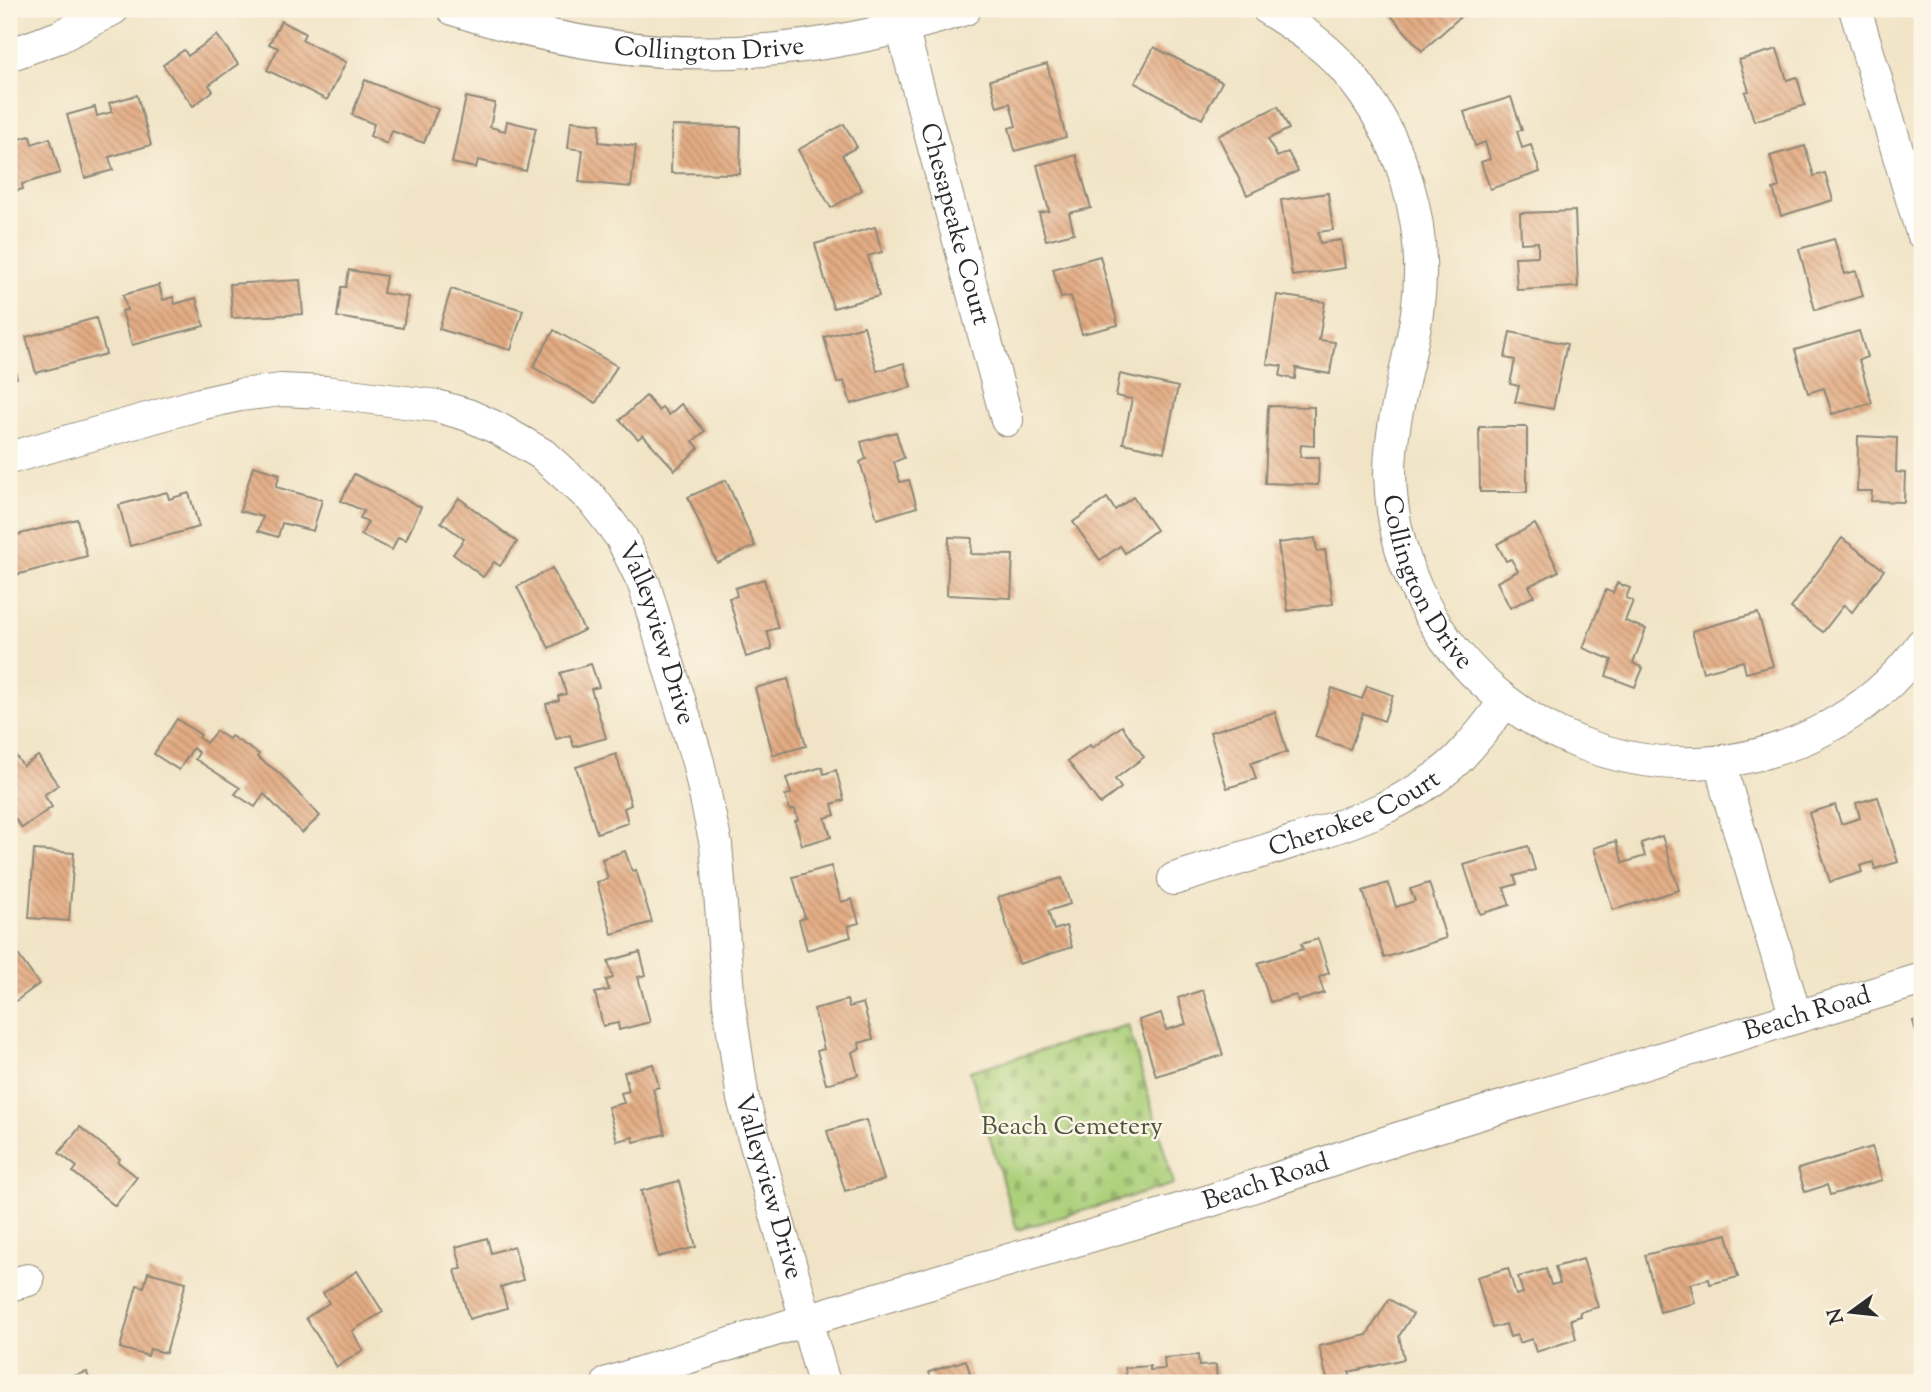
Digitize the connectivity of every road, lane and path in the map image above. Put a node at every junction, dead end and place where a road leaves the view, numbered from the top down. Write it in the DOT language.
graph roads {
  1 [pos="113,9"];
  2 [pos="453,9"];
  3 [pos="965,9"];
  4 [pos="1855,9"];
  5 [pos="1286,13"];
  6 [pos="902,28"];
  7 [pos="9,55"];
  8 [pos="1922,233"];
  9 [pos="1007,420"];
  10 [pos="9,458"];
  11 [pos="1921,647"];
  12 [pos="1505,701"];
  13 [pos="1721,762"];
  14 [pos="1174,879"];
  15 [pos="1922,979"];
  16 [pos="1796,1017"];
  17 [pos="806,1320"];
  18 [pos="608,1383"];
  19 [pos="824,1383"];
  1 -- 7 [label="street"];
  2 -- 6 [label="street, Collington Drive"];
  3 -- 6 [label="street, Collington Drive"];
  4 -- 8 [label="street"];
  5 -- 12 [label="street, Collington Drive"];
  6 -- 9 [label="street, Chesapeake Court"];
  10 -- 17 [label="street, Valleyview Drive"];
  11 -- 13 [label="street, Collington Drive"];
  12 -- 13 [label="street, Collington Drive"];
  12 -- 14 [label="street, Cherokee Court"];
  13 -- 16 [label="street"];
  15 -- 16 [label="street, Beach Road"];
  16 -- 17 [label="street, Beach Road"];
  17 -- 18 [label="street, Beach Road"];
  17 -- 19 [label="street, Valleyview Drive"];
}
